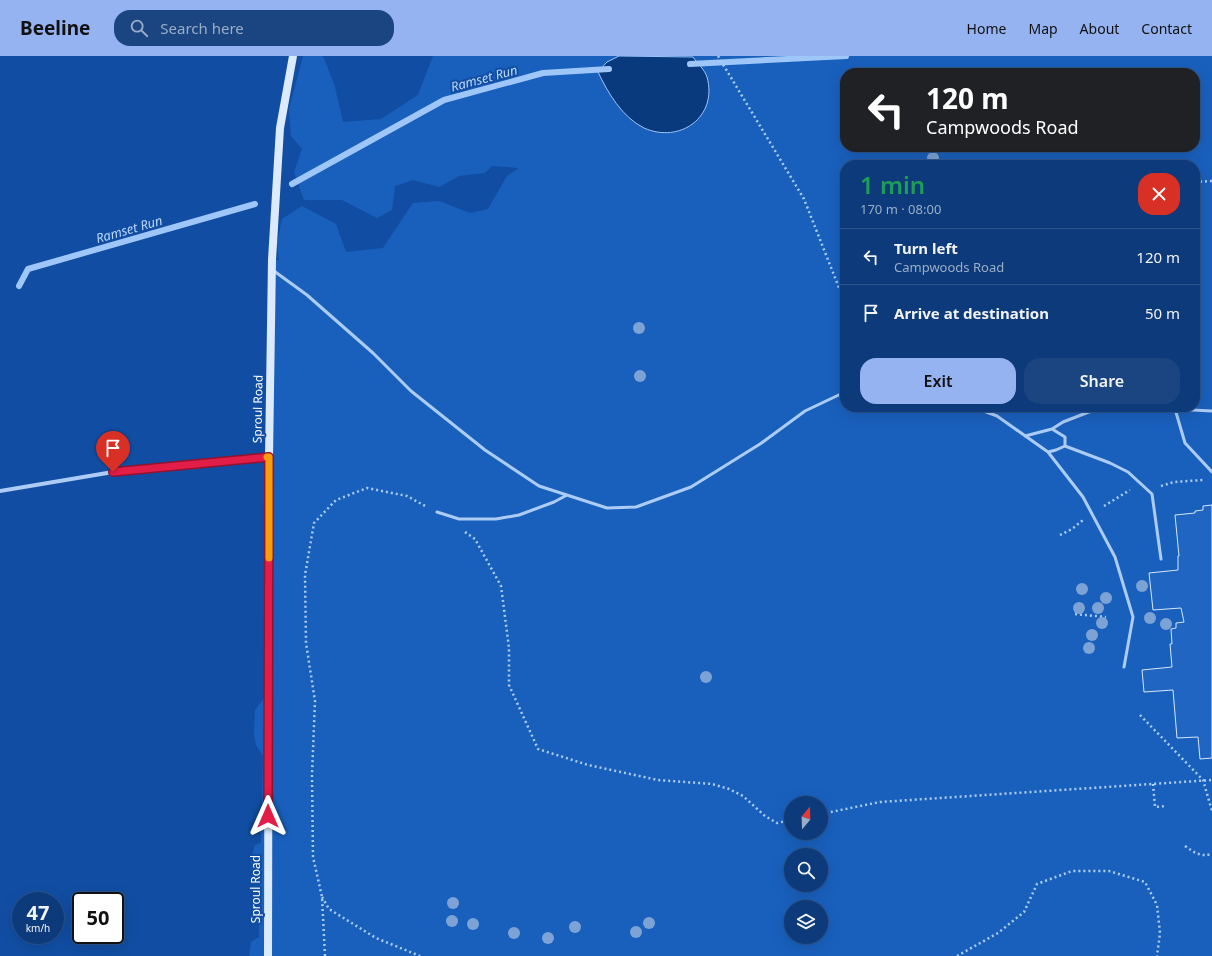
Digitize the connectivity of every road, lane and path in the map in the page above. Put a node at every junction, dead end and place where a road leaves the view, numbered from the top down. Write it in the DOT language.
graph roads {
  1 [pos="293,56"];
  2 [pos="718,56"];
  3 [pos="1212,181"];
  4 [pos="1200,182"];
  5 [pos="272,270"];
  6 [pos="840,290"];
  7 [pos="840,394"];
  8 [pos="1200,410"];
  9 [pos="1212,411"];
  10 [pos="986,412"];
  11 [pos="1089,412"];
  12 [pos="1176,412"];
  13 [pos="1052,429"];
  14 [pos="1025,436"];
  15 [pos="1065,446"];
  16 [pos="1048,452"];
  17 [pos="269,457"];
  18 [pos="1212,472"];
  19 [pos="1206,480"];
  20 [pos="1159,487"];
  21 [pos="1132,489"];
  22 [pos="0,491"];
  23 [pos="567,495"];
  24 [pos="1104,506"];
  25 [pos="437,512"];
  26 [pos="1084,518"];
  27 [pos="462,530"];
  28 [pos="1060,535"];
  29 [pos="1161,559"];
  30 [pos="1075,614"];
  31 [pos="1106,617"];
  32 [pos="1124,667"];
  33 [pos="1140,714"];
  34 [pos="1203,780"];
  35 [pos="1212,780"];
  36 [pos="1153,784"];
  37 [pos="1166,806"];
  38 [pos="1212,811"];
  39 [pos="828,813"];
  40 [pos="784,821"];
  41 [pos="1185,846"];
  42 [pos="1212,854"];
  43 [pos="322,897"];
  44 [pos="268,956"];
  45 [pos="325,956"];
  46 [pos="420,956"];
  47 [pos="957,956"];
  48 [pos="1157,956"];
  1 -- 5 [label="main road, Sproul Road"];
  2 -- 6 [label="path"];
  3 -- 4 [label="path"];
  5 -- 17 [label="main road, Sproul Road"];
  5 -- 23 [label="lane"];
  7 -- 23 [label="lane"];
  8 -- 9 [label="lane"];
  10 -- 14 [label="lane"];
  11 -- 13 [label="lane"];
  12 -- 18 [label="lane"];
  13 -- 14 [label="lane"];
  13 -- 15 [label="lane"];
  14 -- 16 [label="lane"];
  15 -- 16 [label="lane"];
  15 -- 29 [label="lane"];
  16 -- 32 [label="lane"];
  17 -- 22 [label="street"];
  17 -- 44 [label="main road, Sproul Road"];
  19 -- 20 [label="path"];
  21 -- 24 [label="path"];
  23 -- 25 [label="lane"];
  25 -- 43 [label="path"];
  26 -- 28 [label="path"];
  27 -- 40 [label="path"];
  30 -- 31 [label="path"];
  33 -- 34 [label="path"];
  34 -- 35 [label="path"];
  34 -- 36 [label="path"];
  34 -- 38 [label="path"];
  36 -- 37 [label="path"];
  36 -- 39 [label="path"];
  41 -- 42 [label="path"];
  43 -- 45 [label="path"];
  43 -- 46 [label="path"];
  47 -- 48 [label="path"];
}
